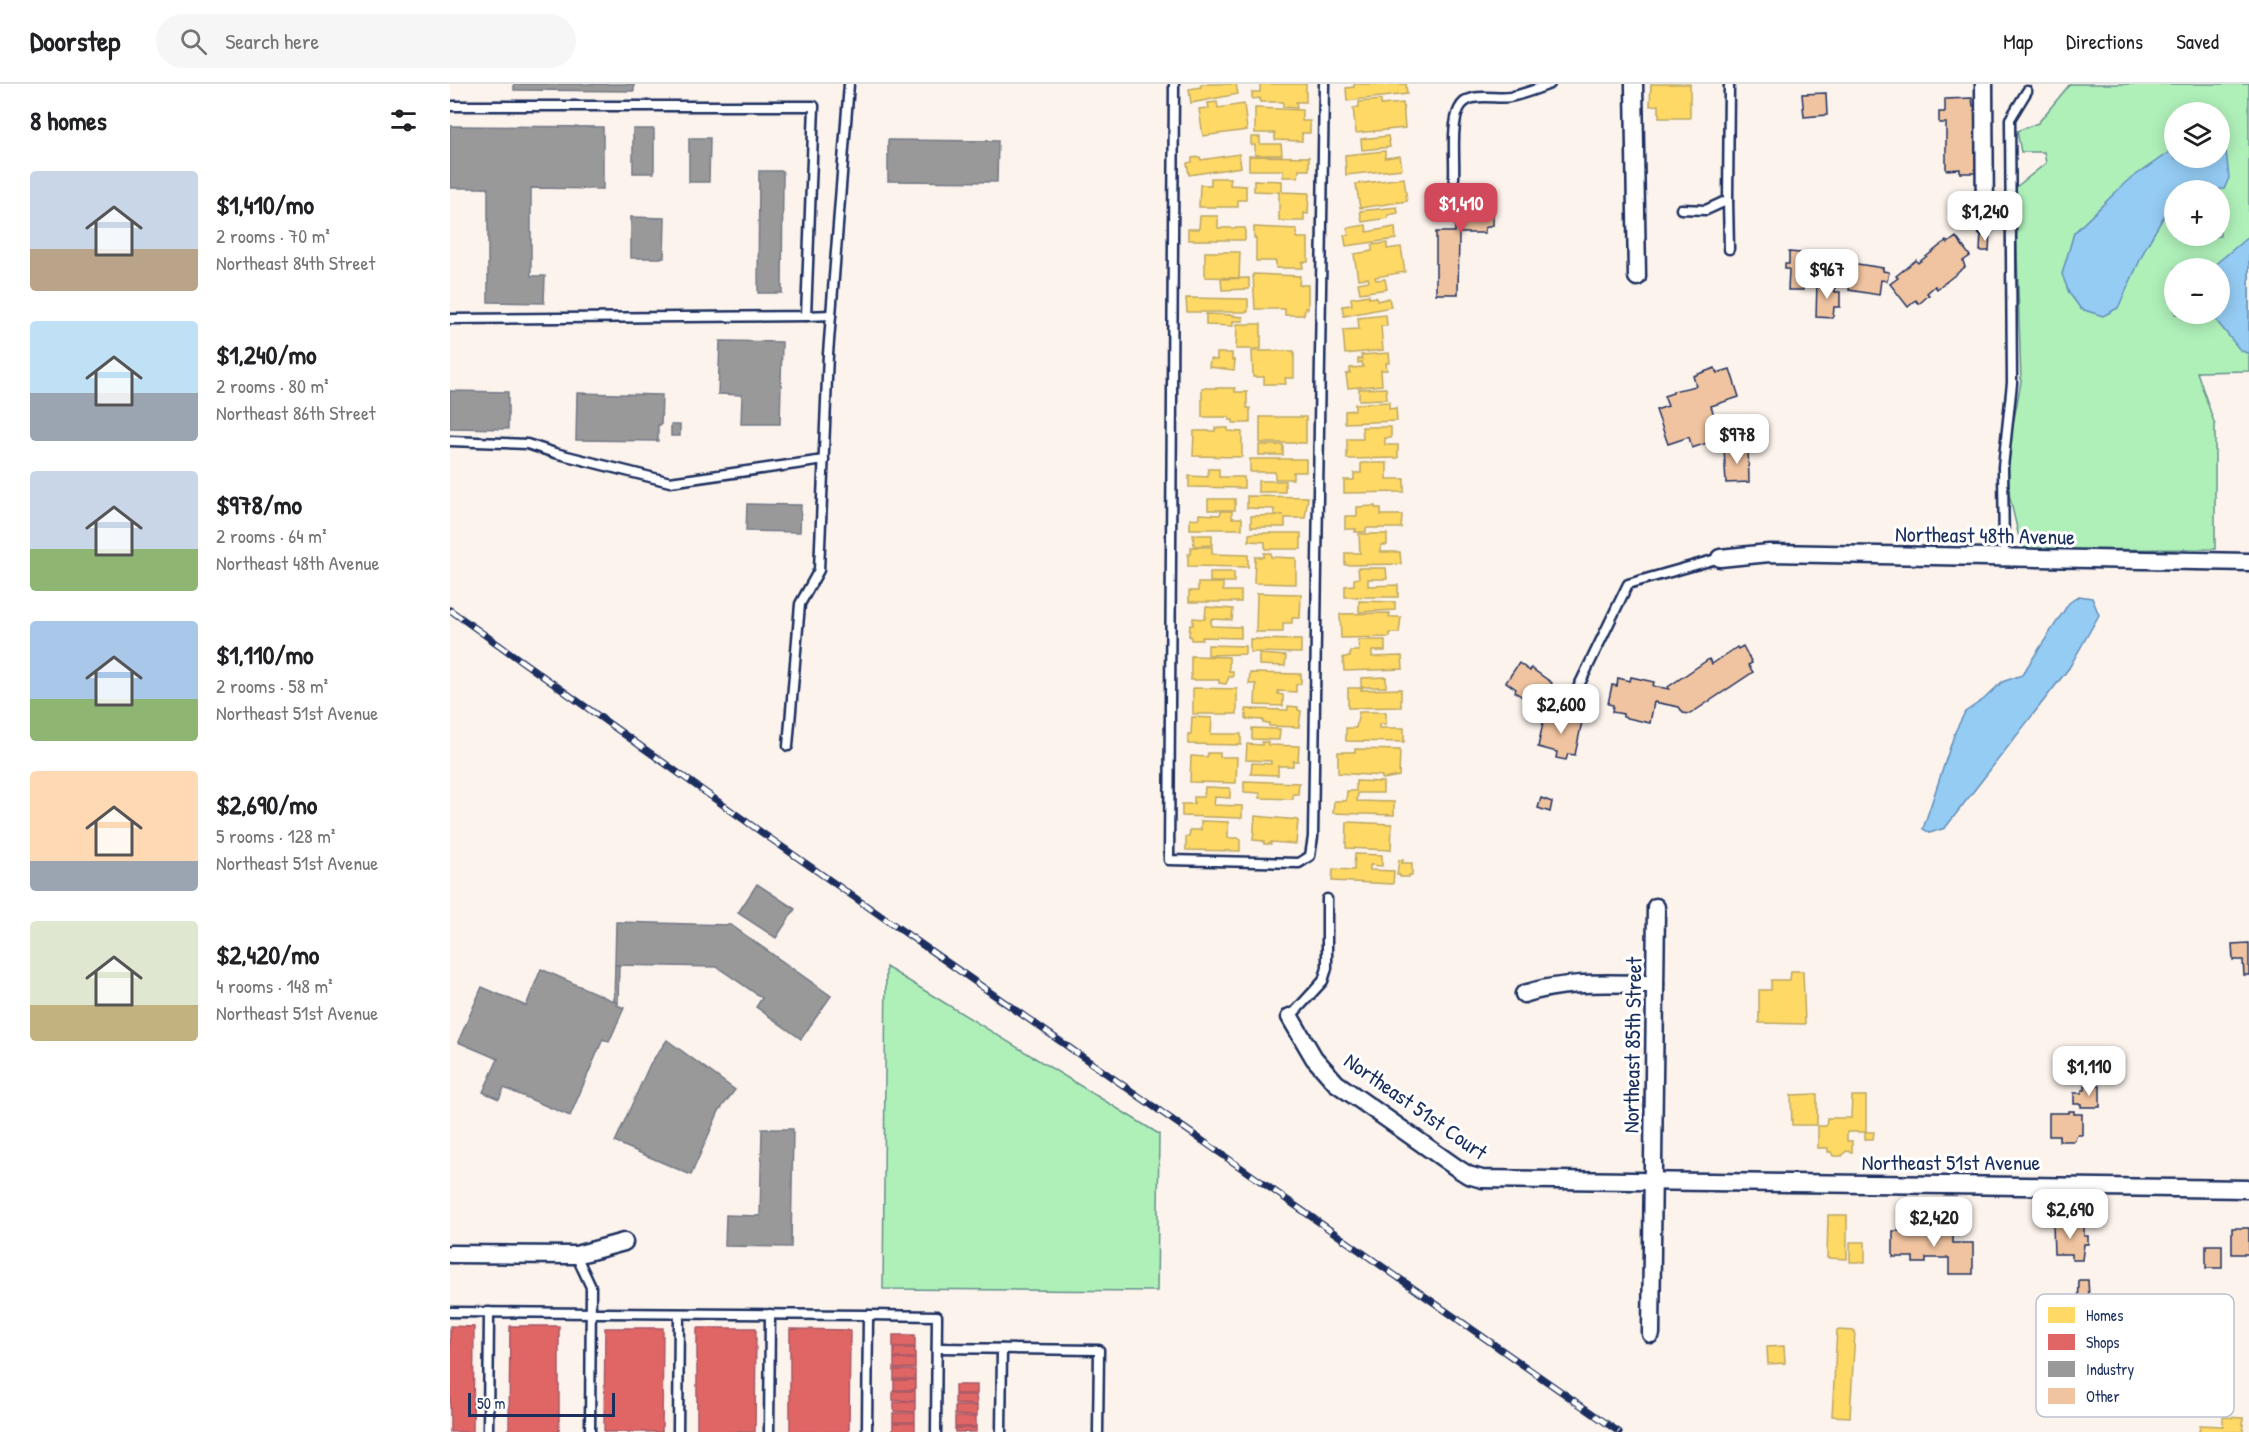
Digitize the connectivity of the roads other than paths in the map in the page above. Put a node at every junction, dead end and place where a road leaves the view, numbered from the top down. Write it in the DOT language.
graph roads {
  1 [pos="849,84"];
  2 [pos="1174,84"];
  3 [pos="1324,84"];
  4 [pos="1550,84"];
  5 [pos="1634,84"];
  6 [pos="1729,84"];
  7 [pos="1984,84"];
  8 [pos="2027,91"];
  9 [pos="450,106"];
  10 [pos="1455,178"];
  11 [pos="1728,200"];
  12 [pos="1681,209"];
  13 [pos="1985,226"];
  14 [pos="1729,249"];
  15 [pos="1636,277"];
  16 [pos="831,315"];
  17 [pos="806,316"];
  18 [pos="450,319"];
  19 [pos="450,441"];
  20 [pos="824,459"];
  21 [pos="1720,558"];
  22 [pos="2004,558"];
  23 [pos="2249,562"];
  24 [pos="1570,704"];
  25 [pos="788,746"];
  26 [pos="1327,899"];
  27 [pos="1656,907"];
  28 [pos="1655,984"];
  29 [pos="1524,994"];
  30 [pos="1290,1017"];
  31 [pos="1653,1183"];
  32 [pos="2249,1189"];
  33 [pos="624,1242"];
  34 [pos="450,1254"];
  35 [pos="576,1255"];
  36 [pos="450,1312"];
  37 [pos="489,1312"];
  38 [pos="591,1313"];
  39 [pos="679,1314"];
  40 [pos="770,1314"];
  41 [pos="868,1315"];
  42 [pos="1651,1334"];
  43 [pos="937,1348"];
  44 [pos="1002,1349"];
  45 [pos="488,1432"];
  46 [pos="590,1432"];
  47 [pos="678,1432"];
  48 [pos="769,1432"];
  49 [pos="867,1432"];
  50 [pos="936,1432"];
  51 [pos="1001,1432"];
  52 [pos="1098,1432"];
  1 -- 16 [label="lane"];
  2 -- 3 [label="lane"];
  4 -- 10 [label="lane"];
  5 -- 15 [label="street"];
  6 -- 11 [label="lane"];
  7 -- 13 [label="street"];
  8 -- 22 [label="lane"];
  9 -- 17 [label="lane"];
  11 -- 12 [label="lane"];
  11 -- 14 [label="lane"];
  16 -- 17 [label="lane"];
  16 -- 20 [label="lane"];
  17 -- 18 [label="lane"];
  19 -- 20 [label="lane"];
  20 -- 25 [label="lane"];
  21 -- 22 [label="street, Northeast 48th Avenue"];
  21 -- 24 [label="lane"];
  22 -- 23 [label="street, Northeast 48th Avenue"];
  26 -- 30 [label="lane"];
  27 -- 28 [label="street, Northeast 85th Street"];
  28 -- 29 [label="street"];
  28 -- 31 [label="street, Northeast 85th Street"];
  30 -- 31 [label="street, Northeast 51st Court"];
  31 -- 32 [label="street, Northeast 51st Avenue"];
  31 -- 42 [label="street, Northeast 85th Street"];
  33 -- 35 [label="street"];
  34 -- 35 [label="street"];
  35 -- 38 [label="lane"];
  36 -- 37 [label="lane"];
  37 -- 38 [label="lane"];
  37 -- 45 [label="lane"];
  38 -- 39 [label="lane"];
  38 -- 46 [label="lane"];
  39 -- 40 [label="lane"];
  39 -- 47 [label="lane"];
  40 -- 41 [label="lane"];
  40 -- 48 [label="lane"];
  41 -- 43 [label="lane"];
  41 -- 49 [label="lane"];
  43 -- 44 [label="lane"];
  43 -- 50 [label="lane"];
  44 -- 51 [label="lane"];
  44 -- 52 [label="lane"];
}
